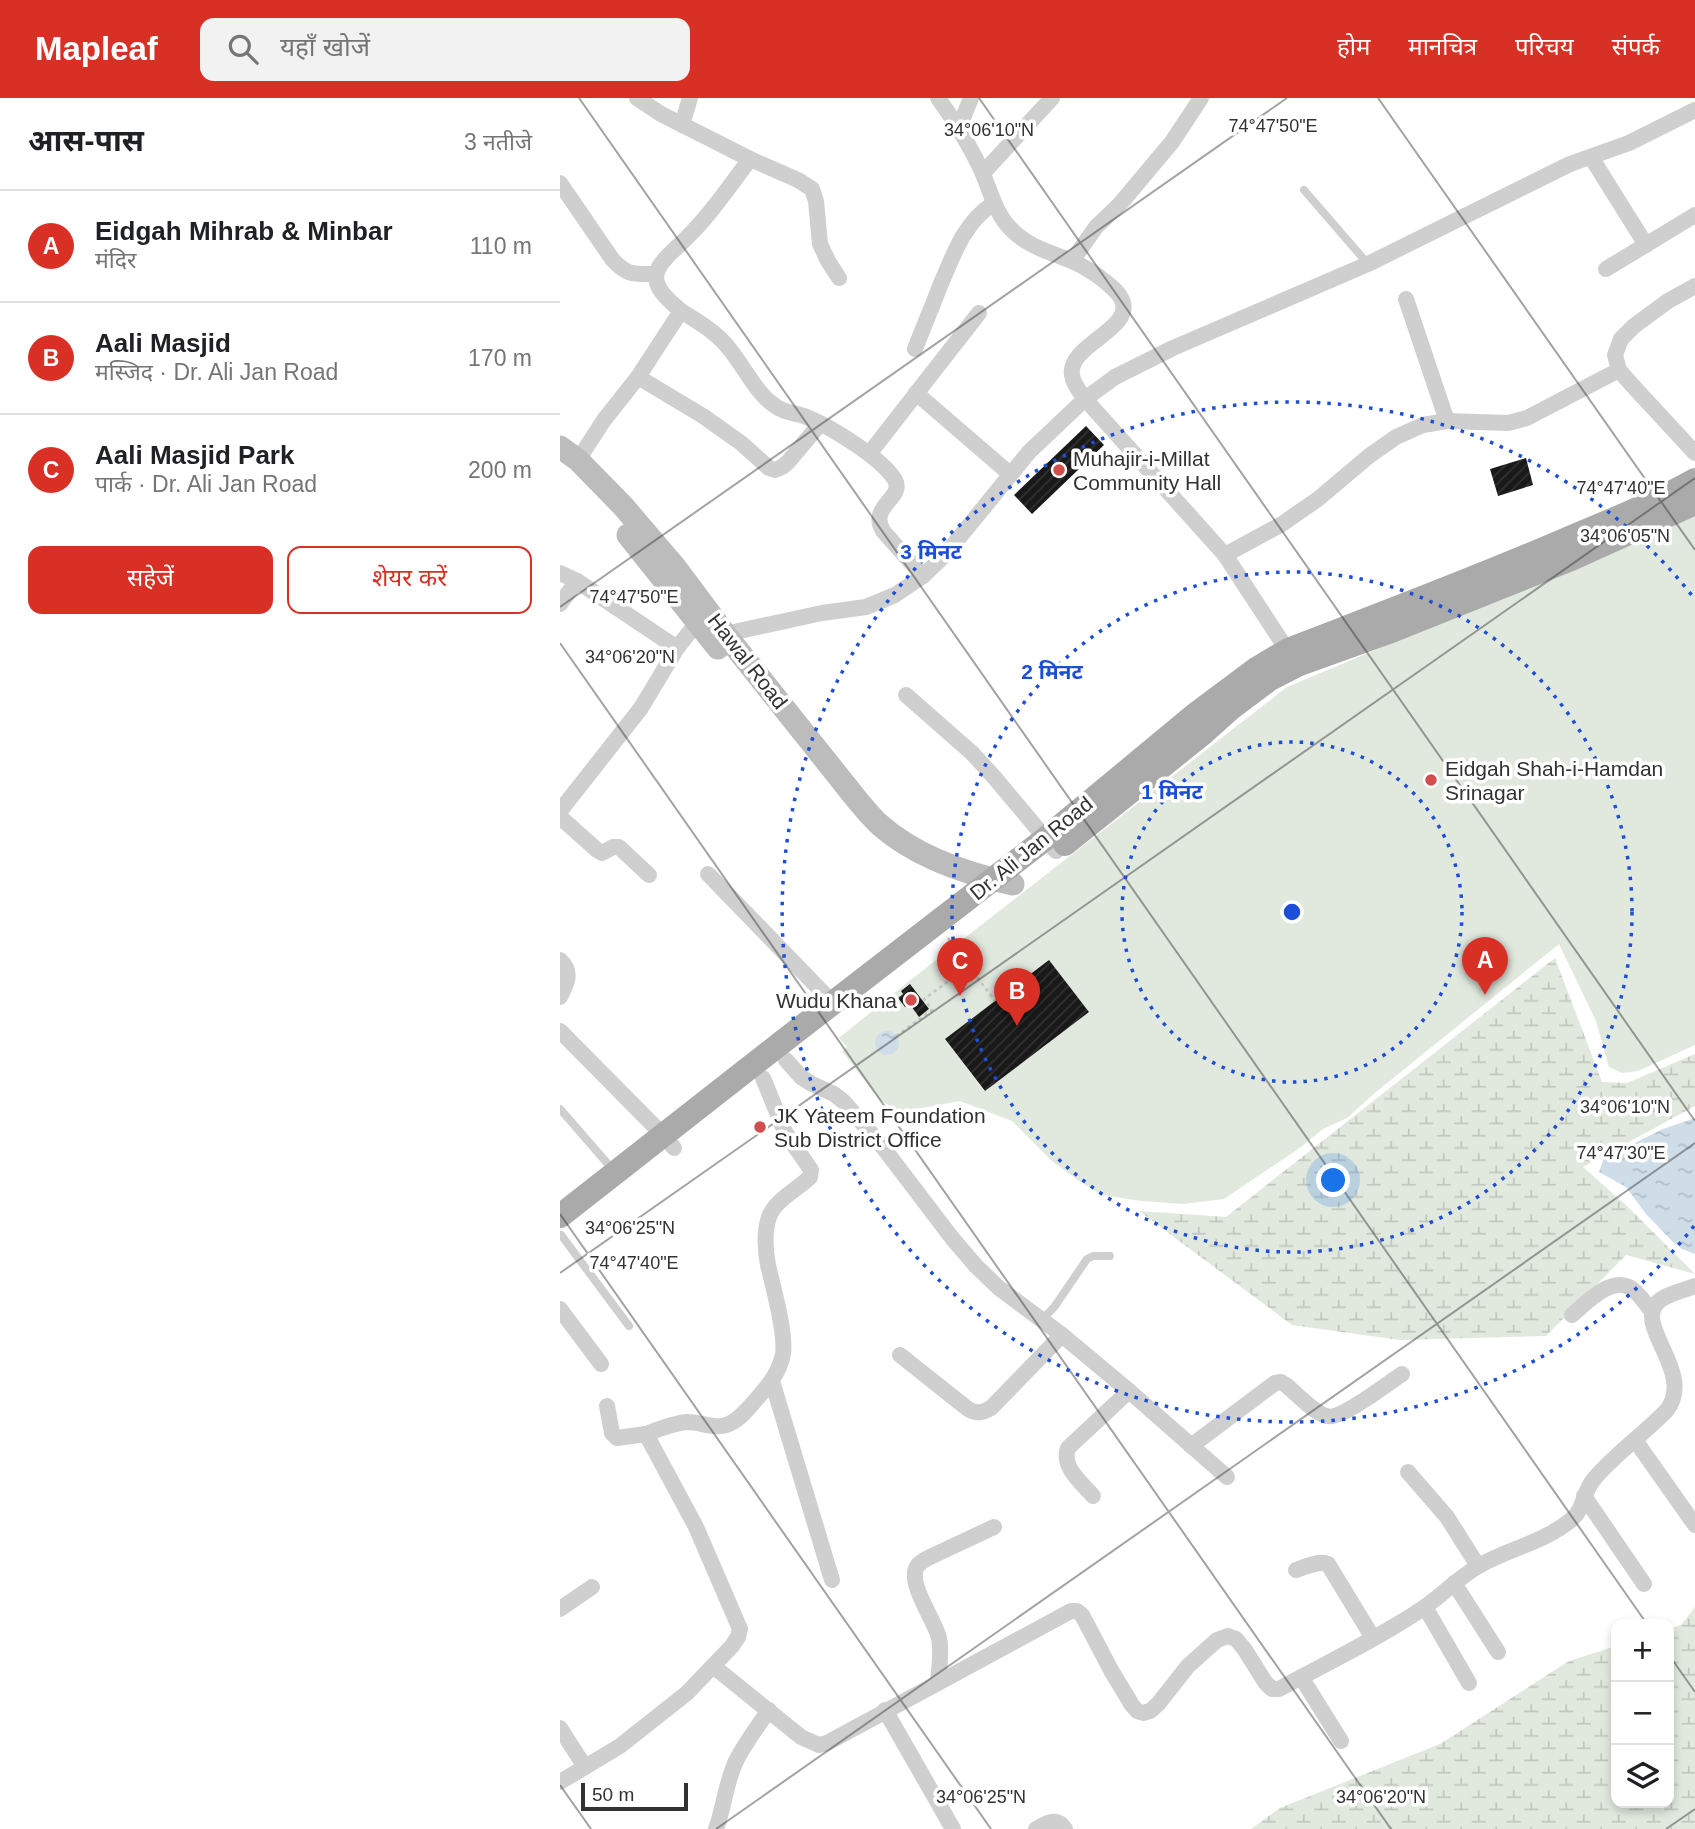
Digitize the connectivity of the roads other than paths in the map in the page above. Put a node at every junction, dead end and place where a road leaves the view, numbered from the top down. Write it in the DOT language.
graph roads {
  1 [pos="637,98"];
  2 [pos="690,98"];
  3 [pos="938,98"];
  4 [pos="971,98"];
  5 [pos="1052,98"];
  6 [pos="1201,98"];
  7 [pos="1695,110"];
  8 [pos="681,125"];
  9 [pos="959,128"];
  10 [pos="1591,157"];
  11 [pos="750,159"];
  12 [pos="983,173"];
  13 [pos="560,183"];
  14 [pos="1304,190"];
  15 [pos="993,204"];
  16 [pos="1695,215"];
  17 [pos="1646,244"];
  18 [pos="1072,261"];
  19 [pos="1368,264"];
  20 [pos="1606,269"];
  21 [pos="656,274"];
  22 [pos="839,278"];
  23 [pos="1695,286"];
  24 [pos="1406,299"];
  25 [pos="681,311"];
  26 [pos="979,313"];
  27 [pos="915,348"];
  28 [pos="1619,370"];
  29 [pos="638,377"];
  30 [pos="916,393"];
  31 [pos="1085,399"];
  32 [pos="1447,421"];
  33 [pos="820,424"];
  34 [pos="1695,453"];
  35 [pos="869,454"];
  36 [pos="566,457"];
  37 [pos="1010,474"];
  38 [pos="1695,480"];
  39 [pos="1695,503"];
  40 [pos="1225,555"];
  41 [pos="560,573"];
  42 [pos="923,576"];
  43 [pos="577,581"];
  44 [pos="560,604"];
  45 [pos="703,615"];
  46 [pos="725,634"];
  47 [pos="677,648"];
  48 [pos="1292,657"];
  49 [pos="906,695"];
  50 [pos="560,811"];
  51 [pos="560,817"];
  52 [pos="905,844"];
  53 [pos="1050,845"];
  54 [pos="708,874"];
  55 [pos="649,875"];
  56 [pos="1003,882"];
  57 [pos="908,955"];
  58 [pos="560,960"];
  59 [pos="560,997"];
  60 [pos="833,1003"];
  61 [pos="560,1031"];
  62 [pos="786,1060"];
  63 [pos="763,1078"];
  64 [pos="560,1109"];
  65 [pos="669,1142"];
  66 [pos="616,1174"];
  67 [pos="560,1216"];
  68 [pos="560,1236"];
  69 [pos="1110,1256"];
  70 [pos="1695,1286"];
  71 [pos="560,1308"];
  72 [pos="1652,1311"];
  73 [pos="1572,1315"];
  74 [pos="1042,1320"];
  75 [pos="629,1326"];
  76 [pos="1062,1335"];
  77 [pos="900,1354"];
  78 [pos="601,1364"];
  79 [pos="1402,1374"];
  80 [pos="772,1381"];
  81 [pos="1129,1391"];
  82 [pos="607,1406"];
  83 [pos="646,1434"];
  84 [pos="1635,1440"];
  85 [pos="1191,1446"];
  86 [pos="1408,1472"];
  87 [pos="1227,1478"];
  88 [pos="1093,1496"];
  89 [pos="1584,1496"];
  90 [pos="1695,1525"];
  91 [pos="994,1527"];
  92 [pos="1478,1566"];
  93 [pos="1296,1570"];
  94 [pos="832,1580"];
  95 [pos="1454,1583"];
  96 [pos="1644,1584"];
  97 [pos="592,1587"];
  98 [pos="1425,1607"];
  99 [pos="560,1609"];
  100 [pos="1373,1638"];
  101 [pos="1498,1652"];
  102 [pos="713,1666"];
  103 [pos="1301,1677"];
  104 [pos="938,1682"];
  105 [pos="1469,1683"];
  106 [pos="769,1710"];
  107 [pos="886,1710"];
  108 [pos="560,1728"];
  109 [pos="1341,1741"];
  110 [pos="585,1767"];
  111 [pos="560,1782"];
  112 [pos="722,1813"];
  113 [pos="716,1829"];
  114 [pos="729,1829"];
  115 [pos="953,1829"];
  116 [pos="1036,1829"];
  117 [pos="1065,1829"];
  1 -- 8 [label="street"];
  2 -- 8 [label="street"];
  3 -- 9 [label="street"];
  4 -- 9 [label="street"];
  5 -- 12 [label="street"];
  6 -- 18 [label="street"];
  7 -- 10 [label="street"];
  8 -- 11 [label="street"];
  9 -- 12 [label="street"];
  10 -- 17 [label="street"];
  10 -- 19 [label="street"];
  11 -- 21 [label="street"];
  11 -- 22 [label="street"];
  12 -- 15 [label="street"];
  13 -- 21 [label="street"];
  14 -- 19 [label="lane"];
  15 -- 18 [label="street"];
  15 -- 27 [label="street"];
  16 -- 17 [label="street"];
  17 -- 20 [label="street"];
  18 -- 31 [label="street"];
  19 -- 31 [label="street"];
  21 -- 25 [label="street"];
  23 -- 28 [label="street"];
  24 -- 32 [label="street"];
  25 -- 29 [label="street"];
  25 -- 33 [label="street"];
  26 -- 30 [label="street"];
  28 -- 32 [label="street"];
  28 -- 34 [label="street"];
  29 -- 33 [label="street"];
  29 -- 36 [label="street"];
  30 -- 35 [label="street"];
  30 -- 37 [label="street"];
  31 -- 37 [label="street"];
  31 -- 40 [label="street"];
  32 -- 40 [label="street"];
  33 -- 35 [label="street"];
  35 -- 42 [label="street"];
  36 -- 45 [label="main road, Hawal Road"];
  37 -- 42 [label="street"];
  38 -- 48 [label="main road, Dr. Ali Jan Road"];
  39 -- 48 [label="main road, Dr. Ali Jan Road"];
  40 -- 48 [label="street"];
  41 -- 43 [label="street"];
  42 -- 46 [label="street"];
  43 -- 44 [label="street"];
  43 -- 47 [label="street"];
  45 -- 46 [label="main road, Hawal Road"];
  45 -- 47 [label="street"];
  45 -- 52 [label="main road, Hawal Road"];
  46 -- 52 [label="main road, Hawal Road"];
  47 -- 50 [label="street"];
  48 -- 53 [label="main road, Dr. Ali Jan Road"];
  49 -- 53 [label="street"];
  51 -- 55 [label="street"];
  52 -- 56 [label="main road, Hawal Road"];
  53 -- 56 [label="main road, Dr. Ali Jan Road"];
  54 -- 60 [label="street"];
  56 -- 57 [label="main road, Dr. Ali Jan Road"];
  56 -- 57 [label="main road, Dr. Ali Jan Road"];
  57 -- 60 [label="main road, Dr. Ali Jan Road"];
  57 -- 62 [label="main road, Dr. Ali Jan Road"];
  58 -- 59 [label="street"];
  60 -- 65 [label="main road, Dr. Ali Jan Road"];
  61 -- 65 [label="street"];
  62 -- 63 [label="main road, Dr. Ali Jan Road"];
  62 -- 74 [label="street"];
  63 -- 65 [label="main road, Dr. Ali Jan Road"];
  63 -- 80 [label="street"];
  64 -- 66 [label="lane"];
  65 -- 66 [label="main road, Dr. Ali Jan Road"];
  65 -- 68 [label="main road, Dr. Ali Jan Road"];
  66 -- 67 [label="main road, Dr. Ali Jan Road"];
  68 -- 75 [label="lane"];
  69 -- 74 [label="lane"];
  70 -- 72 [label="street"];
  71 -- 78 [label="street"];
  72 -- 73 [label="street"];
  72 -- 84 [label="street"];
  74 -- 76 [label="street"];
  76 -- 77 [label="street"];
  76 -- 81 [label="street"];
  79 -- 85 [label="street"];
  80 -- 83 [label="street"];
  80 -- 94 [label="street"];
  81 -- 85 [label="street"];
  81 -- 88 [label="street"];
  82 -- 83 [label="street"];
  83 -- 102 [label="street"];
  84 -- 89 [label="street"];
  84 -- 90 [label="street"];
  85 -- 87 [label="street"];
  86 -- 92 [label="street"];
  89 -- 92 [label="street"];
  89 -- 96 [label="street"];
  91 -- 104 [label="street"];
  92 -- 95 [label="street"];
  93 -- 100 [label="street"];
  95 -- 98 [label="street"];
  95 -- 101 [label="street"];
  97 -- 99 [label="street"];
  98 -- 100 [label="street"];
  98 -- 105 [label="street"];
  100 -- 103 [label="street"];
  102 -- 106 [label="street"];
  102 -- 110 [label="street"];
  103 -- 104 [label="street"];
  103 -- 109 [label="street"];
  104 -- 107 [label="street"];
  106 -- 107 [label="street"];
  106 -- 112 [label="street"];
  107 -- 115 [label="street"];
  108 -- 110 [label="street"];
  110 -- 111 [label="street"];
  112 -- 113 [label="street"];
  112 -- 114 [label="street"];
  116 -- 117 [label="street"];
}
